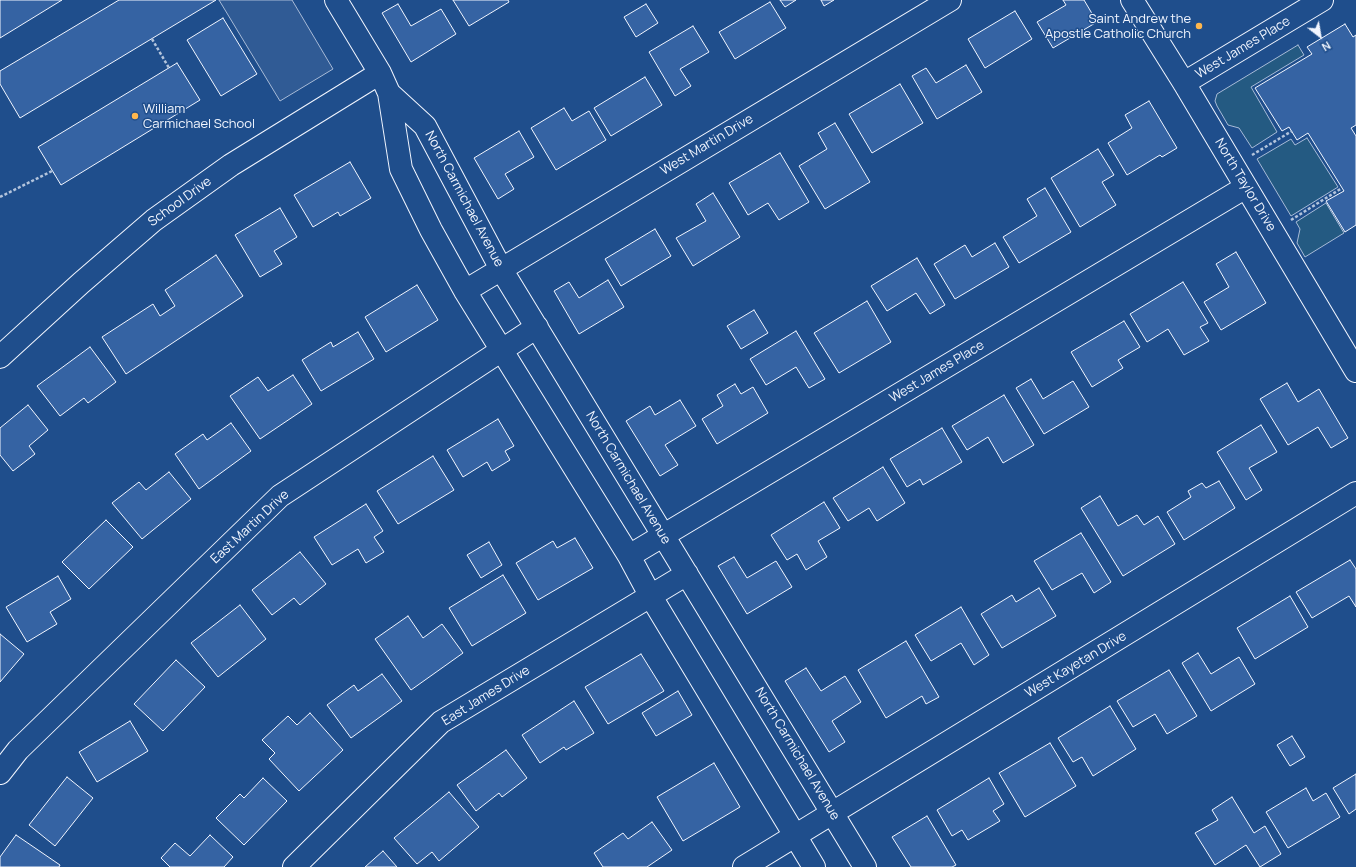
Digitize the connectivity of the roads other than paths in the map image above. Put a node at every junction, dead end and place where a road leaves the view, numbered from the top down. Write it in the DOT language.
graph roads {
  1 [pos="336,0"];
  2 [pos="950,0"];
  3 [pos="1132,0"];
  4 [pos="1322,0"];
  5 [pos="384,83"];
  6 [pos="1184,84"];
  7 [pos="1246,187"];
  8 [pos="502,269"];
  9 [pos="466,291"];
  10 [pos="537,327"];
  11 [pos="502,350"];
  12 [pos="0,357"];
  13 [pos="1356,371"];
  14 [pos="1356,494"];
  15 [pos="664,536"];
  16 [pos="629,556"];
  17 [pos="686,574"];
  18 [pos="650,596"];
  19 [pos="0,773"];
  20 [pos="833,813"];
  21 [pos="795,836"];
  22 [pos="294,867"];
  23 [pos="744,867"];
  24 [pos="814,867"];
  25 [pos="865,867"];
  1 -- 5 [label="street, North Carmichael Avenue"];
  2 -- 8 [label="street, West Martin Drive"];
  3 -- 6 [label="street, North Taylor Drive"];
  4 -- 6 [label="street, West James Place"];
  5 -- 8 [label="street, North Carmichael Avenue"];
  5 -- 9 [label="street, North Carmichael Avenue"];
  5 -- 12 [label="street, School Drive"];
  6 -- 7 [label="street, North Taylor Drive"];
  7 -- 13 [label="street, North Taylor Drive"];
  7 -- 15 [label="street, West James Place"];
  8 -- 9 [label="street, West Martin Drive"];
  8 -- 10 [label="street, North Carmichael Avenue"];
  9 -- 11 [label="street, North Carmichael Avenue"];
  10 -- 11 [label="street, East Martin Drive"];
  10 -- 15 [label="street, North Carmichael Avenue"];
  11 -- 16 [label="street, North Carmichael Avenue"];
  11 -- 19 [label="street, East Martin Drive"];
  14 -- 20 [label="street, West Kayetan Drive"];
  15 -- 16 [label="street, West James Place"];
  15 -- 17 [label="street, North Carmichael Avenue"];
  16 -- 18 [label="street, North Carmichael Avenue"];
  17 -- 18 [label="street, East James Drive"];
  17 -- 20 [label="street, North Carmichael Avenue"];
  18 -- 21 [label="street, North Carmichael Avenue"];
  18 -- 22 [label="street, East James Drive"];
  20 -- 21 [label="street, West Kayetan Drive"];
  20 -- 25 [label="street, North Carmichael Avenue"];
  21 -- 23 [label="street, West Kayetan Drive"];
  21 -- 24 [label="street, North Carmichael Avenue"];
}
